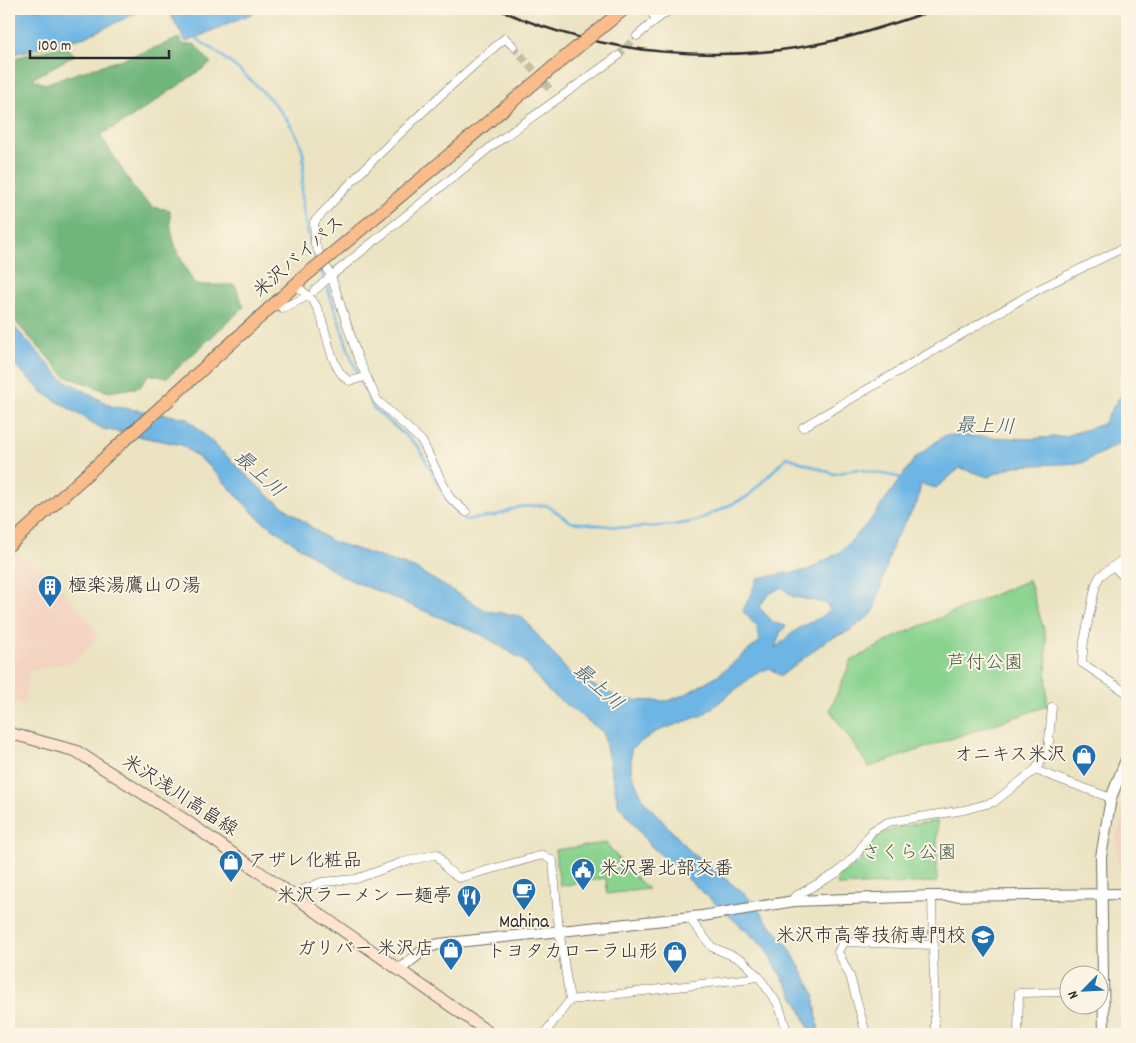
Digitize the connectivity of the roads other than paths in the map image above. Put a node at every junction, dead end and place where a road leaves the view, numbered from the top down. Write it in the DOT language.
graph roads {
  1 [pos="624,9"];
  2 [pos="671,9"];
  3 [pos="652,13"];
  4 [pos="657,19"];
  5 [pos="637,36"];
  6 [pos="513,46"];
  7 [pos="618,56"];
  8 [pos="1127,246"];
  9 [pos="326,254"];
  10 [pos="326,266"];
  11 [pos="329,277"];
  12 [pos="300,281"];
  13 [pos="316,289"];
  14 [pos="302,299"];
  15 [pos="273,306"];
  16 [pos="365,377"];
  17 [pos="803,427"];
  18 [pos="466,512"];
  19 [pos="9,545"];
  20 [pos="1127,556"];
  21 [pos="1114,567"];
  22 [pos="1127,580"];
  23 [pos="1127,693"];
  24 [pos="1052,707"];
  25 [pos="9,733"];
  26 [pos="1127,756"];
  27 [pos="1035,770"];
  28 [pos="1111,798"];
  29 [pos="293,894"];
  30 [pos="1127,894"];
  31 [pos="932,896"];
  32 [pos="1102,896"];
  33 [pos="794,901"];
  34 [pos="688,917"];
  35 [pos="559,930"];
  36 [pos="934,945"];
  37 [pos="1101,966"];
  38 [pos="399,970"];
  39 [pos="760,977"];
  40 [pos="1058,992"];
  41 [pos="570,1000"];
  42 [pos="1103,1016"];
  43 [pos="491,1034"];
  44 [pos="544,1034"];
  45 [pos="788,1034"];
  46 [pos="866,1034"];
  47 [pos="935,1034"];
  48 [pos="1018,1034"];
  49 [pos="1104,1034"];
  1 -- 9 [label="highway, 米沢バイパス, bridge"];
  2 -- 4 [label="street"];
  3 -- 4 [label="street"];
  4 -- 5 [label="street"];
  6 -- 9 [label="street"];
  7 -- 11 [label="street"];
  8 -- 17 [label="street"];
  9 -- 12 [label="highway, 米沢バイパス, bridge"];
  10 -- 11 [label="street"];
  11 -- 13 [label="street"];
  11 -- 16 [label="street"];
  12 -- 15 [label="highway, 米沢バイパス"];
  12 -- 16 [label="street"];
  14 -- 15 [label="street"];
  15 -- 19 [label="highway, 米沢バイパス"];
  16 -- 18 [label="street"];
  20 -- 21 [label="street"];
  21 -- 22 [label="street"];
  21 -- 23 [label="street"];
  24 -- 27 [label="street"];
  25 -- 29 [label="main road, 米沢浅川高畠線"];
  26 -- 28 [label="street"];
  27 -- 28 [label="street"];
  27 -- 33 [label="street"];
  28 -- 32 [label="street"];
  29 -- 35 [label="street"];
  29 -- 38 [label="main road, 米沢浅川高畠線"];
  30 -- 32 [label="street"];
  31 -- 32 [label="street"];
  31 -- 33 [label="street"];
  31 -- 36 [label="street"];
  32 -- 37 [label="street"];
  33 -- 34 [label="street"];
  34 -- 35 [label="street"];
  34 -- 39 [label="street"];
  35 -- 38 [label="street"];
  35 -- 41 [label="street"];
  36 -- 46 [label="street"];
  36 -- 47 [label="street"];
  38 -- 43 [label="main road, 米沢浅川高畠線"];
  39 -- 41 [label="street"];
  39 -- 45 [label="street"];
  40 -- 48 [label="street"];
  41 -- 44 [label="street"];
  42 -- 49 [label="street"];
}
